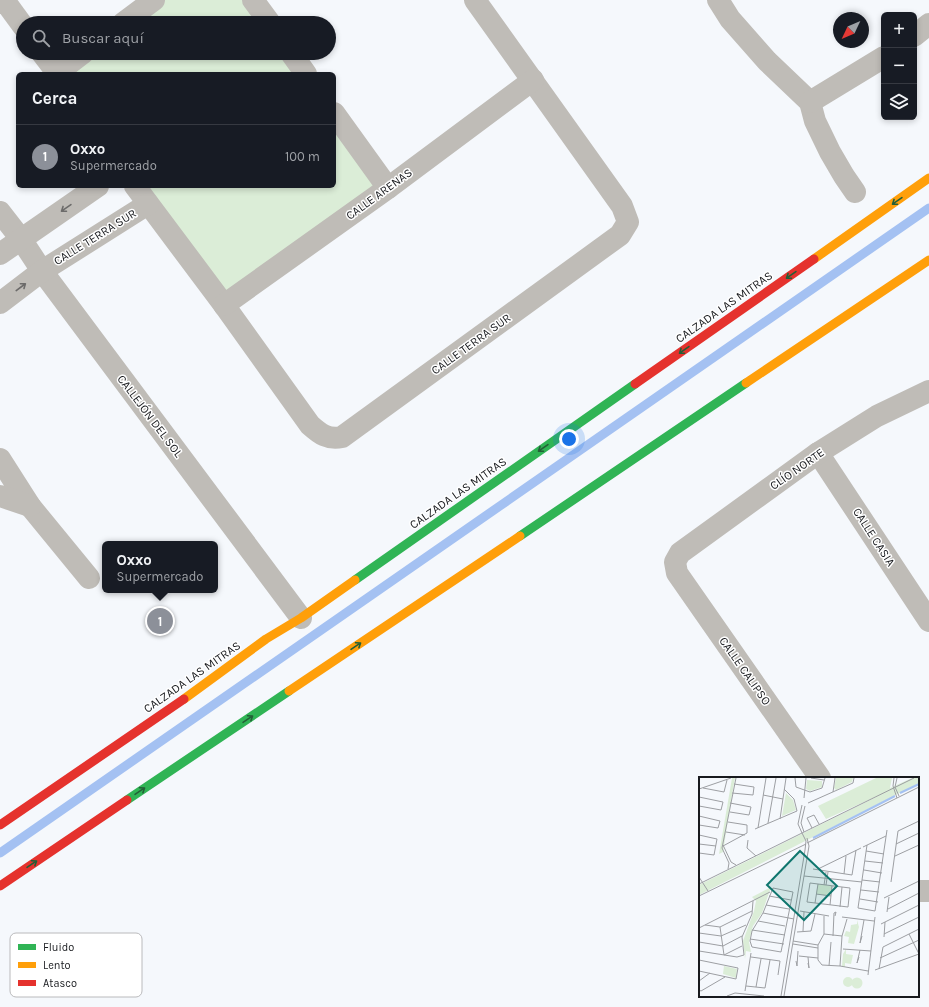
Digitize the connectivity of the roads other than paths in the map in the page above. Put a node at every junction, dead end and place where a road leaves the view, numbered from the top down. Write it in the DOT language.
graph roads {
  1 [pos="4,0"];
  2 [pos="154,0"];
  3 [pos="253,0"];
  4 [pos="475,0"];
  5 [pos="718,0"];
  6 [pos="16,16"];
  7 [pos="132,16"];
  8 [pos="265,16"];
  9 [pos="929,24"];
  10 [pos="917,34"];
  11 [pos="881,59"];
  12 [pos="47,60"];
  13 [pos="74,60"];
  14 [pos="296,60"];
  15 [pos="56,72"];
  16 [pos="58,72"];
  17 [pos="305,72"];
  18 [pos="533,80"];
  19 [pos="810,102"];
  20 [pos="336,116"];
  21 [pos="929,178"];
  22 [pos="95,188"];
  23 [pos="136,188"];
  24 [pos="388,188"];
  25 [pos="855,192"];
  26 [pos="148,204"];
  27 [pos="0,212"];
  28 [pos="20,239"];
  29 [pos="0,254"];
  30 [pos="929,260"];
  31 [pos="42,271"];
  32 [pos="0,303"];
  33 [pos="224,305"];
  34 [pos="929,390"];
  35 [pos="818,453"];
  36 [pos="0,459"];
  37 [pos="0,496"];
  38 [pos="30,506"];
  39 [pos="675,562"];
  40 [pos="89,578"];
  41 [pos="301,618"];
  42 [pos="929,621"];
  43 [pos="819,777"];
  44 [pos="0,825"];
  45 [pos="0,886"];
  1 -- 6 [label="street"];
  2 -- 7 [label="street"];
  3 -- 8 [label="street"];
  4 -- 18 [label="street, CALLE TERRA SUR"];
  5 -- 19 [label="street"];
  9 -- 10 [label="street"];
  11 -- 19 [label="street"];
  12 -- 15 [label="street"];
  13 -- 16 [label="street"];
  14 -- 17 [label="street"];
  18 -- 24 [label="street, CALLE ARENAS"];
  18 -- 33 [label="street, CALLE TERRA SUR"];
  19 -- 25 [label="street"];
  20 -- 24 [label="street"];
  21 -- 41 [label="main road, CALZADA LAS MITRAS, one-way"];
  22 -- 28 [label="street, one-way"];
  23 -- 26 [label="street, CALLE TERRA SUR"];
  24 -- 33 [label="street, CALLE ARENAS"];
  26 -- 31 [label="street, CALLE TERRA SUR"];
  26 -- 33 [label="street, CALLE TERRA SUR"];
  27 -- 28 [label="street, CALLEJÓN DEL SOL"];
  28 -- 29 [label="street"];
  28 -- 31 [label="street, CALLEJÓN DEL SOL"];
  45 -- 30 [label="main road, one-way"];
  32 -- 31 [label="street, CALLE TERRA SUR, one-way"];
  31 -- 41 [label="street, CALLEJÓN DEL SOL"];
  34 -- 35 [label="street, CLÍO NORTE"];
  35 -- 39 [label="street, CLÍO NORTE"];
  35 -- 42 [label="street, CALLE CASIA"];
  36 -- 38 [label="street"];
  37 -- 38 [label="street"];
  38 -- 40 [label="street"];
  39 -- 43 [label="street, CALLE CALIPSO"];
  41 -- 44 [label="main road, CALZADA LAS MITRAS"];
}
